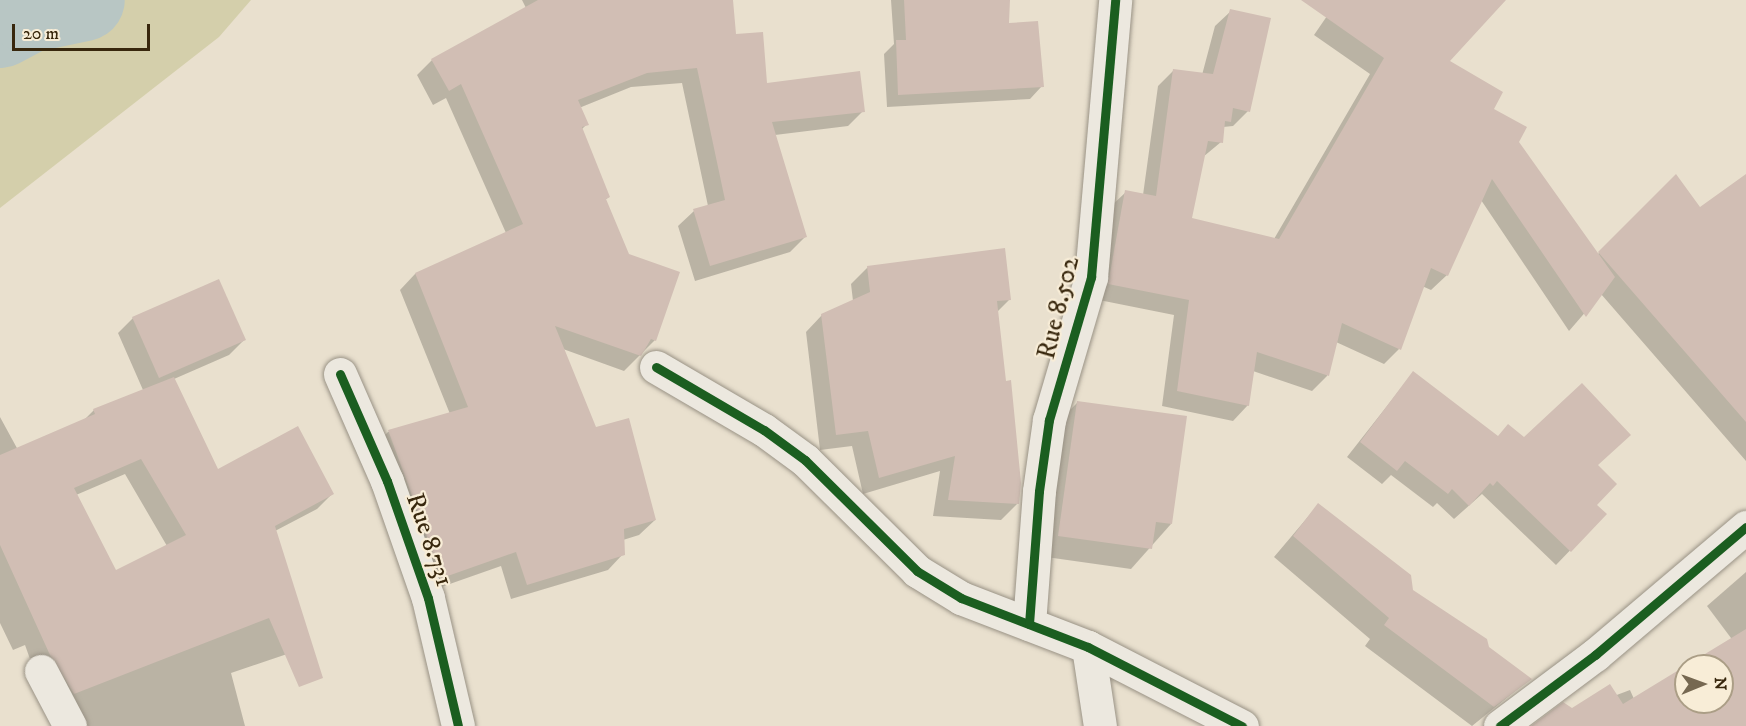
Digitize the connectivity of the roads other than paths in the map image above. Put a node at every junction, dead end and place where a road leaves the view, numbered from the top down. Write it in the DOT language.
graph roads {
  1 [pos="1115,0"];
  2 [pos="656,368"];
  3 [pos="340,374"];
  4 [pos="1746,527"];
  5 [pos="1029,624"];
  6 [pos="1088,646"];
  7 [pos="41,671"];
  8 [pos="70,726"];
  9 [pos="458,726"];
  10 [pos="1100,726"];
  11 [pos="1242,726"];
  12 [pos="1500,726"];
  1 -- 5 [label="street, Rue 8.502"];
  2 -- 5 [label="street"];
  3 -- 9 [label="street, Rue 8.731"];
  4 -- 12 [label="street"];
  5 -- 6 [label="street"];
  6 -- 10 [label="street"];
  6 -- 11 [label="street"];
  7 -- 8 [label="street"];
}
